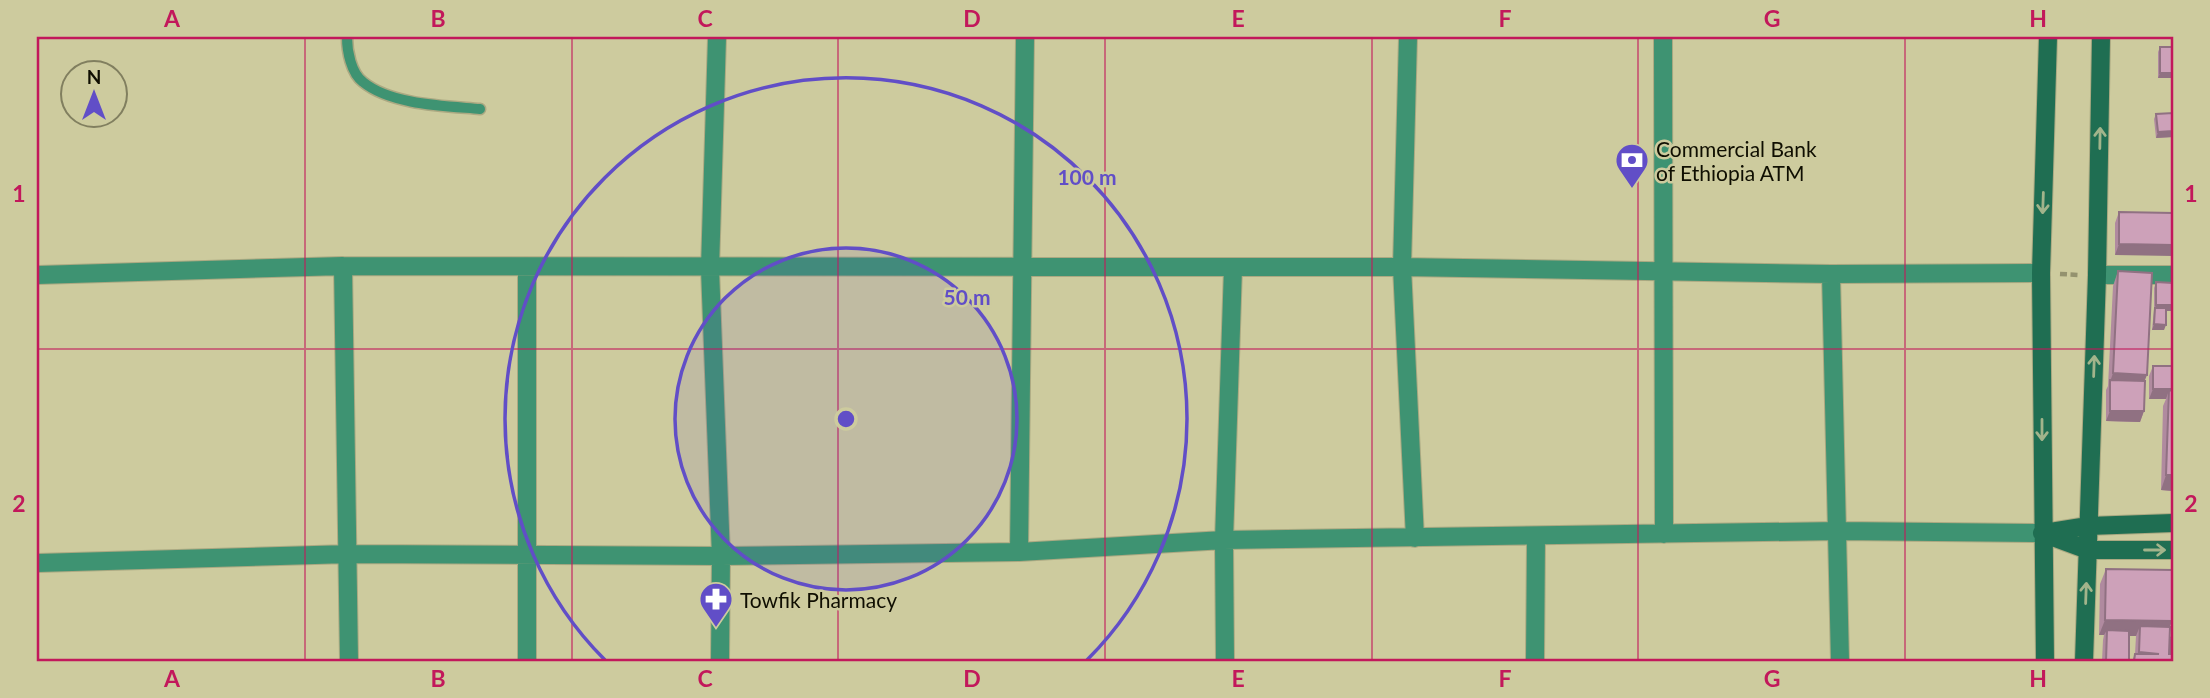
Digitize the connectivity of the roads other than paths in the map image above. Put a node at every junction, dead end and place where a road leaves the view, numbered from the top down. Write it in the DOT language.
graph roads {
  1 [pos="347,37"];
  2 [pos="717,37"];
  3 [pos="1026,37"];
  4 [pos="1408,37"];
  5 [pos="1663,37"];
  6 [pos="2048,37"];
  7 [pos="2101,37"];
  8 [pos="480,109"];
  9 [pos="343,266"];
  10 [pos="1402,267"];
  11 [pos="527,268"];
  12 [pos="1233,268"];
  13 [pos="710,269"];
  14 [pos="1024,269"];
  15 [pos="1663,272"];
  16 [pos="2041,273"];
  17 [pos="1831,274"];
  18 [pos="37,275"];
  19 [pos="2097,275"];
  20 [pos="2173,275"];
  21 [pos="2173,523"];
  22 [pos="2088,526"];
  23 [pos="1838,531"];
  24 [pos="2042,533"];
  25 [pos="1664,534"];
  26 [pos="1536,536"];
  27 [pos="1415,538"];
  28 [pos="1224,540"];
  29 [pos="2088,550"];
  30 [pos="2173,550"];
  31 [pos="1019,552"];
  32 [pos="349,554"];
  33 [pos="526,555"];
  34 [pos="721,556"];
  35 [pos="37,563"];
  36 [pos="349,661"];
  37 [pos="527,661"];
  38 [pos="720,661"];
  39 [pos="1225,661"];
  40 [pos="1535,661"];
  41 [pos="1840,661"];
  42 [pos="2045,661"];
  43 [pos="2084,661"];
  1 -- 8 [label="lane"];
  2 -- 13 [label="street"];
  3 -- 14 [label="street"];
  4 -- 10 [label="street"];
  5 -- 15 [label="street"];
  6 -- 16 [label="main road, one-way"];
  19 -- 7 [label="main road, one-way"];
  9 -- 11 [label="street"];
  9 -- 18 [label="street"];
  9 -- 32 [label="street"];
  10 -- 12 [label="street"];
  10 -- 15 [label="street"];
  10 -- 27 [label="street"];
  11 -- 13 [label="street"];
  11 -- 33 [label="street"];
  12 -- 14 [label="street"];
  12 -- 28 [label="street"];
  13 -- 14 [label="street"];
  13 -- 34 [label="street"];
  14 -- 31 [label="street"];
  15 -- 17 [label="street"];
  15 -- 25 [label="street"];
  16 -- 17 [label="street"];
  16 -- 24 [label="main road, one-way"];
  17 -- 23 [label="street"];
  19 -- 20 [label="street"];
  22 -- 19 [label="main road, one-way"];
  21 -- 22 [label="main road"];
  22 -- 24 [label="main road"];
  22 -- 29 [label="main road"];
  23 -- 24 [label="street"];
  23 -- 25 [label="street"];
  23 -- 41 [label="street"];
  24 -- 29 [label="main road"];
  24 -- 42 [label="main road"];
  25 -- 26 [label="street"];
  26 -- 27 [label="street"];
  26 -- 40 [label="street"];
  27 -- 28 [label="street"];
  28 -- 31 [label="street"];
  28 -- 39 [label="street"];
  29 -- 30 [label="main road, one-way"];
  43 -- 29 [label="main road, one-way"];
  31 -- 34 [label="street"];
  32 -- 33 [label="street"];
  32 -- 35 [label="street"];
  32 -- 36 [label="street"];
  33 -- 34 [label="street"];
  33 -- 37 [label="street"];
  34 -- 38 [label="street"];
}
